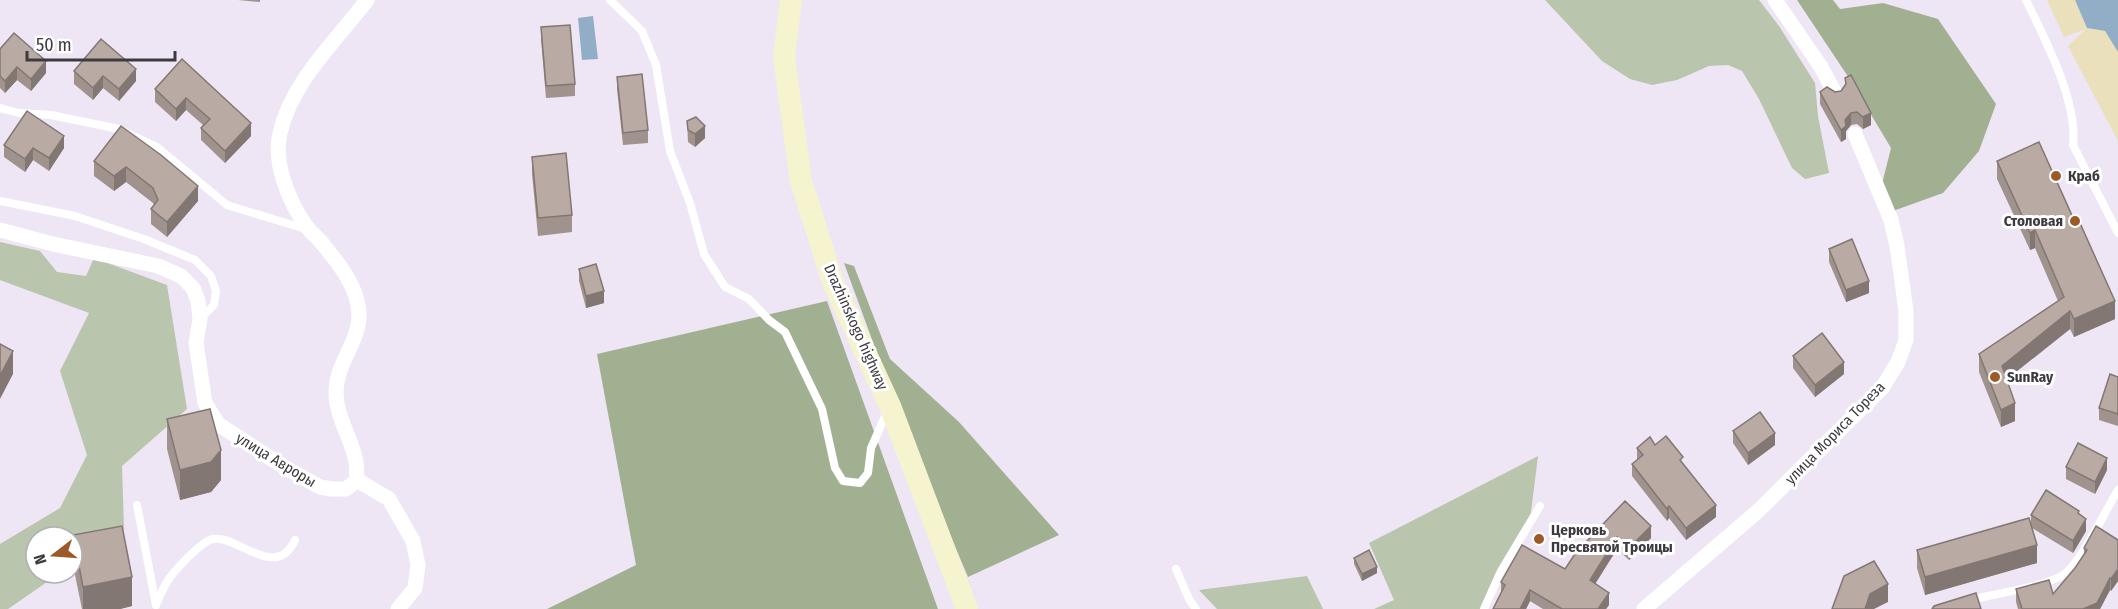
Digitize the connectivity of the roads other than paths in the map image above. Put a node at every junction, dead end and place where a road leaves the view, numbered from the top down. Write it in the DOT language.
graph roads {
  1 [pos="367,0"];
  2 [pos="610,0"];
  3 [pos="791,0"];
  4 [pos="1774,0"];
  5 [pos="2026,0"];
  6 [pos="1836,95"];
  7 [pos="0,108"];
  8 [pos="1855,134"];
  9 [pos="0,201"];
  10 [pos="307,229"];
  11 [pos="0,230"];
  12 [pos="2118,233"];
  13 [pos="200,319"];
  14 [pos="890,406"];
  15 [pos="357,480"];
  16 [pos="2117,494"];
  17 [pos="137,506"];
  18 [pos="1540,506"];
  19 [pos="295,540"];
  20 [pos="1176,569"];
  21 [pos="1964,601"];
  22 [pos="156,607"];
  23 [pos="398,609"];
  24 [pos="967,609"];
  25 [pos="1196,609"];
  26 [pos="1484,609"];
  27 [pos="1644,609"];
  1 -- 10 [label="street"];
  2 -- 14 [label="lane"];
  3 -- 14 [label="main road, Drazhinskogo highway"];
  4 -- 6 [label="street"];
  5 -- 12 [label="lane"];
  7 -- 10 [label="lane"];
  8 -- 27 [label="street, улица Мориса Тореза"];
  9 -- 13 [label="lane"];
  10 -- 15 [label="street"];
  11 -- 13 [label="street, улица Авроры"];
  13 -- 15 [label="street, улица Авроры"];
  14 -- 24 [label="main road, Drazhinskogo highway"];
  15 -- 23 [label="street"];
  16 -- 21 [label="lane"];
  17 -- 22 [label="lane"];
  18 -- 26 [label="lane"];
  19 -- 22 [label="lane"];
  20 -- 25 [label="lane"];
}
